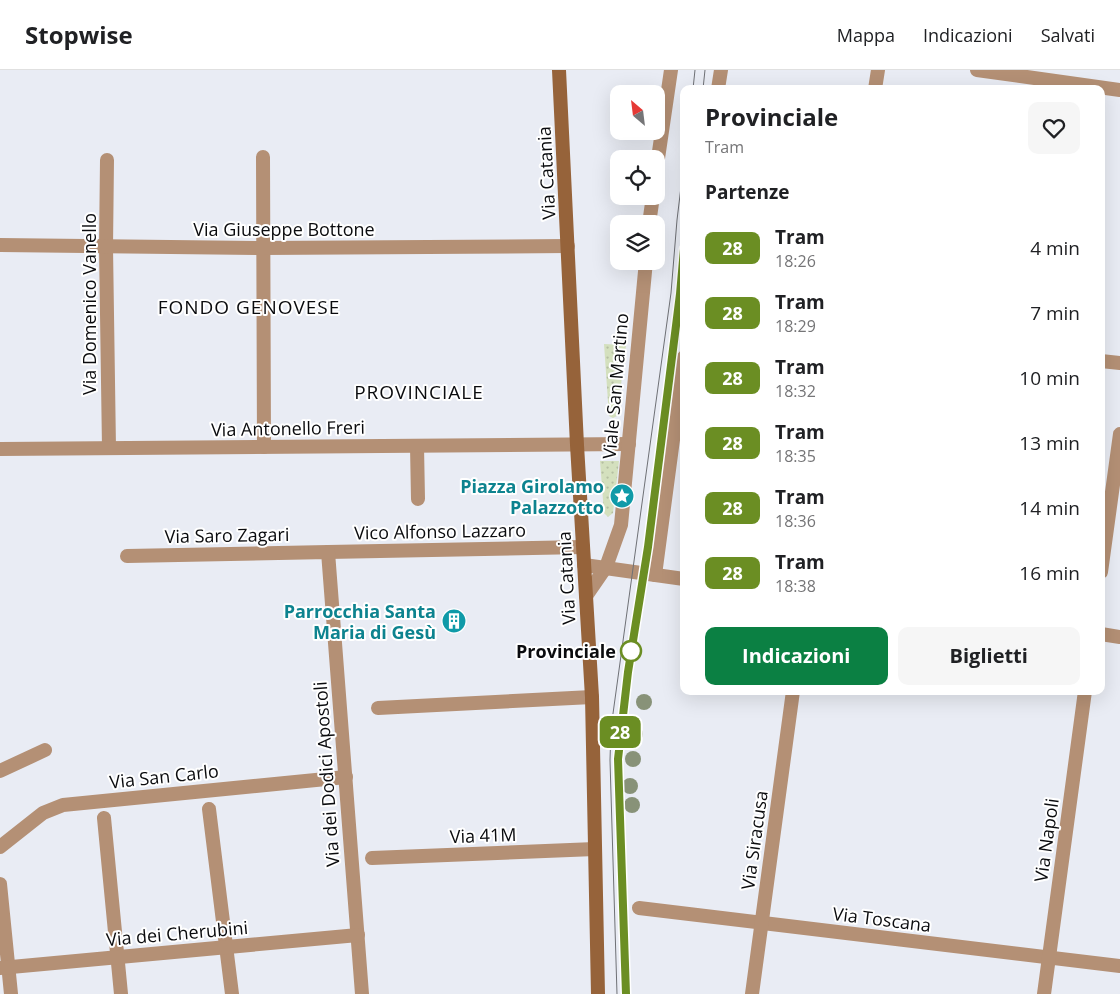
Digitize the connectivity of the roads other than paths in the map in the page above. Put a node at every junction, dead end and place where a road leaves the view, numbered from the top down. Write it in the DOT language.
graph roads {
  1 [pos="559,70"];
  2 [pos="671,70"];
  3 [pos="720,70"];
  4 [pos="878,70"];
  5 [pos="977,70"];
  6 [pos="718,85"];
  7 [pos="876,85"];
  8 [pos="1084,85"];
  9 [pos="1105,88"];
  10 [pos="1120,90"];
  11 [pos="659,150"];
  12 [pos="263,157"];
  13 [pos="107,160"];
  14 [pos="0,245"];
  15 [pos="568,246"];
  16 [pos="106,247"];
  17 [pos="263,248"];
  18 [pos="645,270"];
  19 [pos="1105,361"];
  20 [pos="1120,363"];
  21 [pos="680,387"];
  22 [pos="1120,434"];
  23 [pos="628,444"];
  24 [pos="577,445"];
  25 [pos="417,446"];
  26 [pos="264,447"];
  27 [pos="109,448"];
  28 [pos="0,449"];
  29 [pos="418,499"];
  30 [pos="1105,543"];
  31 [pos="583,547"];
  32 [pos="328,552"];
  33 [pos="127,556"];
  34 [pos="584,565"];
  35 [pos="606,567"];
  36 [pos="655,575"];
  37 [pos="680,578"];
  38 [pos="586,596"];
  39 [pos="1105,635"];
  40 [pos="1120,637"];
  41 [pos="792,695"];
  42 [pos="1084,695"];
  43 [pos="592,697"];
  44 [pos="378,708"];
  45 [pos="45,750"];
  46 [pos="0,771"];
  47 [pos="346,777"];
  48 [pos="210,810"];
  49 [pos="104,818"];
  50 [pos="0,846"];
  51 [pos="595,849"];
  52 [pos="372,858"];
  53 [pos="0,884"];
  54 [pos="639,908"];
  55 [pos="762,923"];
  56 [pos="358,935"];
  57 [pos="226,947"];
  58 [pos="117,957"];
  59 [pos="1049,958"];
  60 [pos="1120,966"];
  61 [pos="4,968"];
  62 [pos="11,994"];
  63 [pos="121,994"];
  64 [pos="232,994"];
  65 [pos="362,994"];
  66 [pos="598,994"];
  67 [pos="752,994"];
  68 [pos="1044,994"];
  1 -- 15 [label="main road, Via Catania"];
  2 -- 11 [label="street"];
  3 -- 6 [label="street"];
  4 -- 7 [label="street"];
  5 -- 8 [label="street"];
  9 -- 10 [label="street"];
  12 -- 17 [label="street"];
  13 -- 16 [label="street, Via Domenico Vanello"];
  14 -- 16 [label="street, Via Giuseppe Bottone"];
  15 -- 17 [label="street, Via Giuseppe Bottone"];
  15 -- 24 [label="main road, Via Catania"];
  16 -- 17 [label="street, Via Giuseppe Bottone"];
  16 -- 27 [label="street, Via Domenico Vanello"];
  17 -- 26 [label="street"];
  18 -- 23 [label="street, Viale San Martino"];
  19 -- 20 [label="street"];
  21 -- 36 [label="street"];
  22 -- 30 [label="street"];
  23 -- 24 [label="street, Via Antonello Freri"];
  23 -- 35 [label="street, Viale San Martino"];
  24 -- 25 [label="street, Via Antonello Freri"];
  24 -- 31 [label="main road, Via Catania"];
  25 -- 26 [label="street, Via Antonello Freri"];
  25 -- 29 [label="street"];
  26 -- 27 [label="street, Via Antonello Freri"];
  27 -- 28 [label="street, Via Antonello Freri"];
  31 -- 32 [label="street, Vico Alfonso Lazzaro"];
  31 -- 34 [label="main road, Via Catania"];
  32 -- 33 [label="street, Via Saro Zagari"];
  32 -- 47 [label="street, Via dei Dodici Apostoli"];
  34 -- 35 [label="street"];
  34 -- 38 [label="main road, Via Catania"];
  35 -- 36 [label="street"];
  35 -- 38 [label="street, Viale San Martino"];
  36 -- 37 [label="street"];
  38 -- 43 [label="main road, Via Catania"];
  39 -- 40 [label="street"];
  41 -- 55 [label="street, Via Siracusa"];
  42 -- 59 [label="street, Via Napoli"];
  43 -- 44 [label="street"];
  43 -- 51 [label="main road, Via Catania"];
  45 -- 46 [label="street"];
  47 -- 50 [label="street, Via San Carlo"];
  47 -- 56 [label="street, Via dei Dodici Apostoli"];
  48 -- 57 [label="street"];
  49 -- 58 [label="street"];
  51 -- 52 [label="street, Via 41M"];
  51 -- 66 [label="main road, Via Catania"];
  53 -- 61 [label="street"];
  54 -- 55 [label="street, Via Toscana"];
  55 -- 59 [label="street, Via Toscana"];
  55 -- 67 [label="street, Via Siracusa"];
  56 -- 57 [label="street, Via dei Cherubini"];
  56 -- 65 [label="street, Via dei Dodici Apostoli"];
  57 -- 58 [label="street, Via dei Cherubini"];
  57 -- 64 [label="street"];
  58 -- 61 [label="street, Via dei Cherubini"];
  58 -- 63 [label="street"];
  59 -- 60 [label="street, Via Toscana"];
  59 -- 68 [label="street, Via Napoli"];
  61 -- 62 [label="street"];
}
